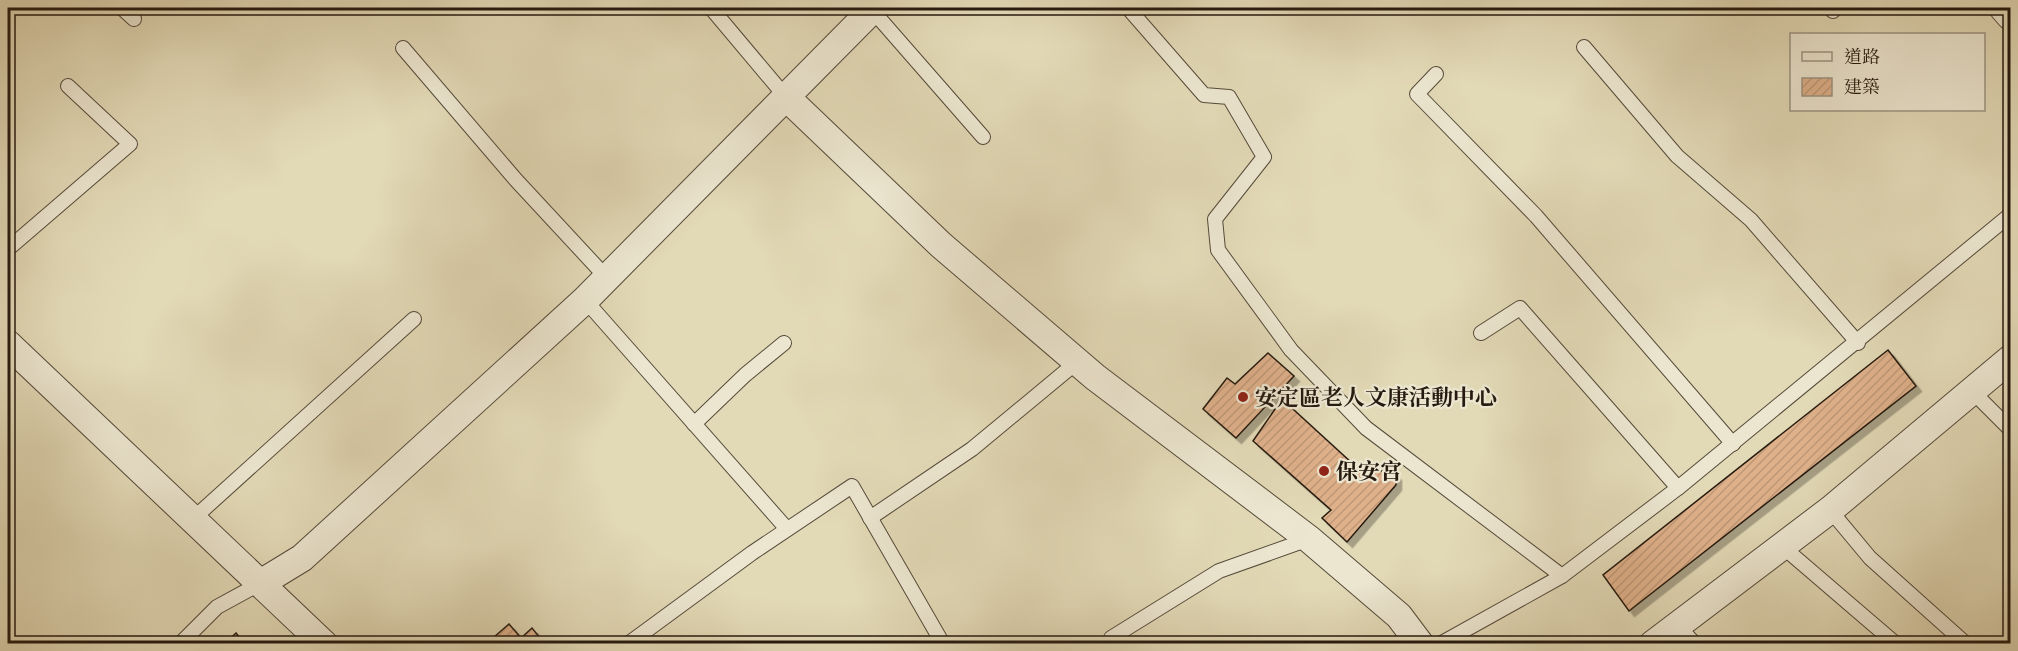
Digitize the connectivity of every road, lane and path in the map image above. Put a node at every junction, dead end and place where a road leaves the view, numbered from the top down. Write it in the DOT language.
graph roads {
  1 [pos="122,8"];
  2 [pos="711,8"];
  3 [pos="1128,8"];
  4 [pos="2003,8"];
  5 [pos="873,9"];
  6 [pos="2010,16"];
  7 [pos="134,19"];
  8 [pos="1584,47"];
  9 [pos="403,48"];
  10 [pos="1436,74"];
  11 [pos="68,87"];
  12 [pos="785,96"];
  13 [pos="983,137"];
  14 [pos="2010,215"];
  15 [pos="8,249"];
  16 [pos="606,277"];
  17 [pos="585,300"];
  18 [pos="414,319"];
  19 [pos="1481,333"];
  20 [pos="784,343"];
  21 [pos="1858,343"];
  22 [pos="8,345"];
  23 [pos="2010,359"];
  24 [pos="1077,362"];
  25 [pos="1972,391"];
  26 [pos="694,424"];
  27 [pos="2010,429"];
  28 [pos="1733,444"];
  29 [pos="1678,488"];
  30 [pos="1830,510"];
  31 [pos="194,518"];
  32 [pos="870,518"];
  33 [pos="787,529"];
  34 [pos="1309,539"];
  35 [pos="1783,547"];
  36 [pos="1562,576"];
  37 [pos="261,583"];
  38 [pos="1687,635"];
  39 [pos="1111,638"];
  40 [pos="180,644"];
  41 [pos="324,644"];
  42 [pos="628,644"];
  43 [pos="943,644"];
  44 [pos="1420,644"];
  45 [pos="1440,644"];
  46 [pos="1653,644"];
  47 [pos="1896,644"];
  48 [pos="1966,644"];
  1 -- 7 [label="lane"];
  2 -- 12 [label="lane"];
  3 -- 36 [label="lane"];
  4 -- 6 [label="street"];
  5 -- 12 [label="street"];
  5 -- 13 [label="lane"];
  8 -- 21 [label="lane"];
  9 -- 16 [label="lane"];
  10 -- 28 [label="lane"];
  11 -- 15 [label="lane"];
  12 -- 16 [label="street"];
  12 -- 24 [label="street"];
  14 -- 21 [label="lane"];
  16 -- 17 [label="street"];
  17 -- 26 [label="lane"];
  17 -- 37 [label="street"];
  18 -- 31 [label="lane"];
  19 -- 29 [label="lane"];
  20 -- 26 [label="lane"];
  21 -- 28 [label="lane"];
  22 -- 31 [label="street"];
  23 -- 25 [label="street"];
  24 -- 32 [label="lane"];
  24 -- 34 [label="street"];
  25 -- 27 [label="lane"];
  25 -- 30 [label="street"];
  26 -- 33 [label="lane"];
  28 -- 29 [label="lane"];
  29 -- 36 [label="lane"];
  30 -- 35 [label="street"];
  30 -- 48 [label="lane"];
  31 -- 37 [label="street"];
  32 -- 33 [label="lane"];
  32 -- 43 [label="lane"];
  33 -- 42 [label="lane"];
  34 -- 39 [label="lane"];
  34 -- 44 [label="street"];
  35 -- 38 [label="street"];
  35 -- 47 [label="lane"];
  36 -- 45 [label="lane"];
  37 -- 40 [label="lane"];
  37 -- 41 [label="street"];
  38 -- 46 [label="street"];
}
